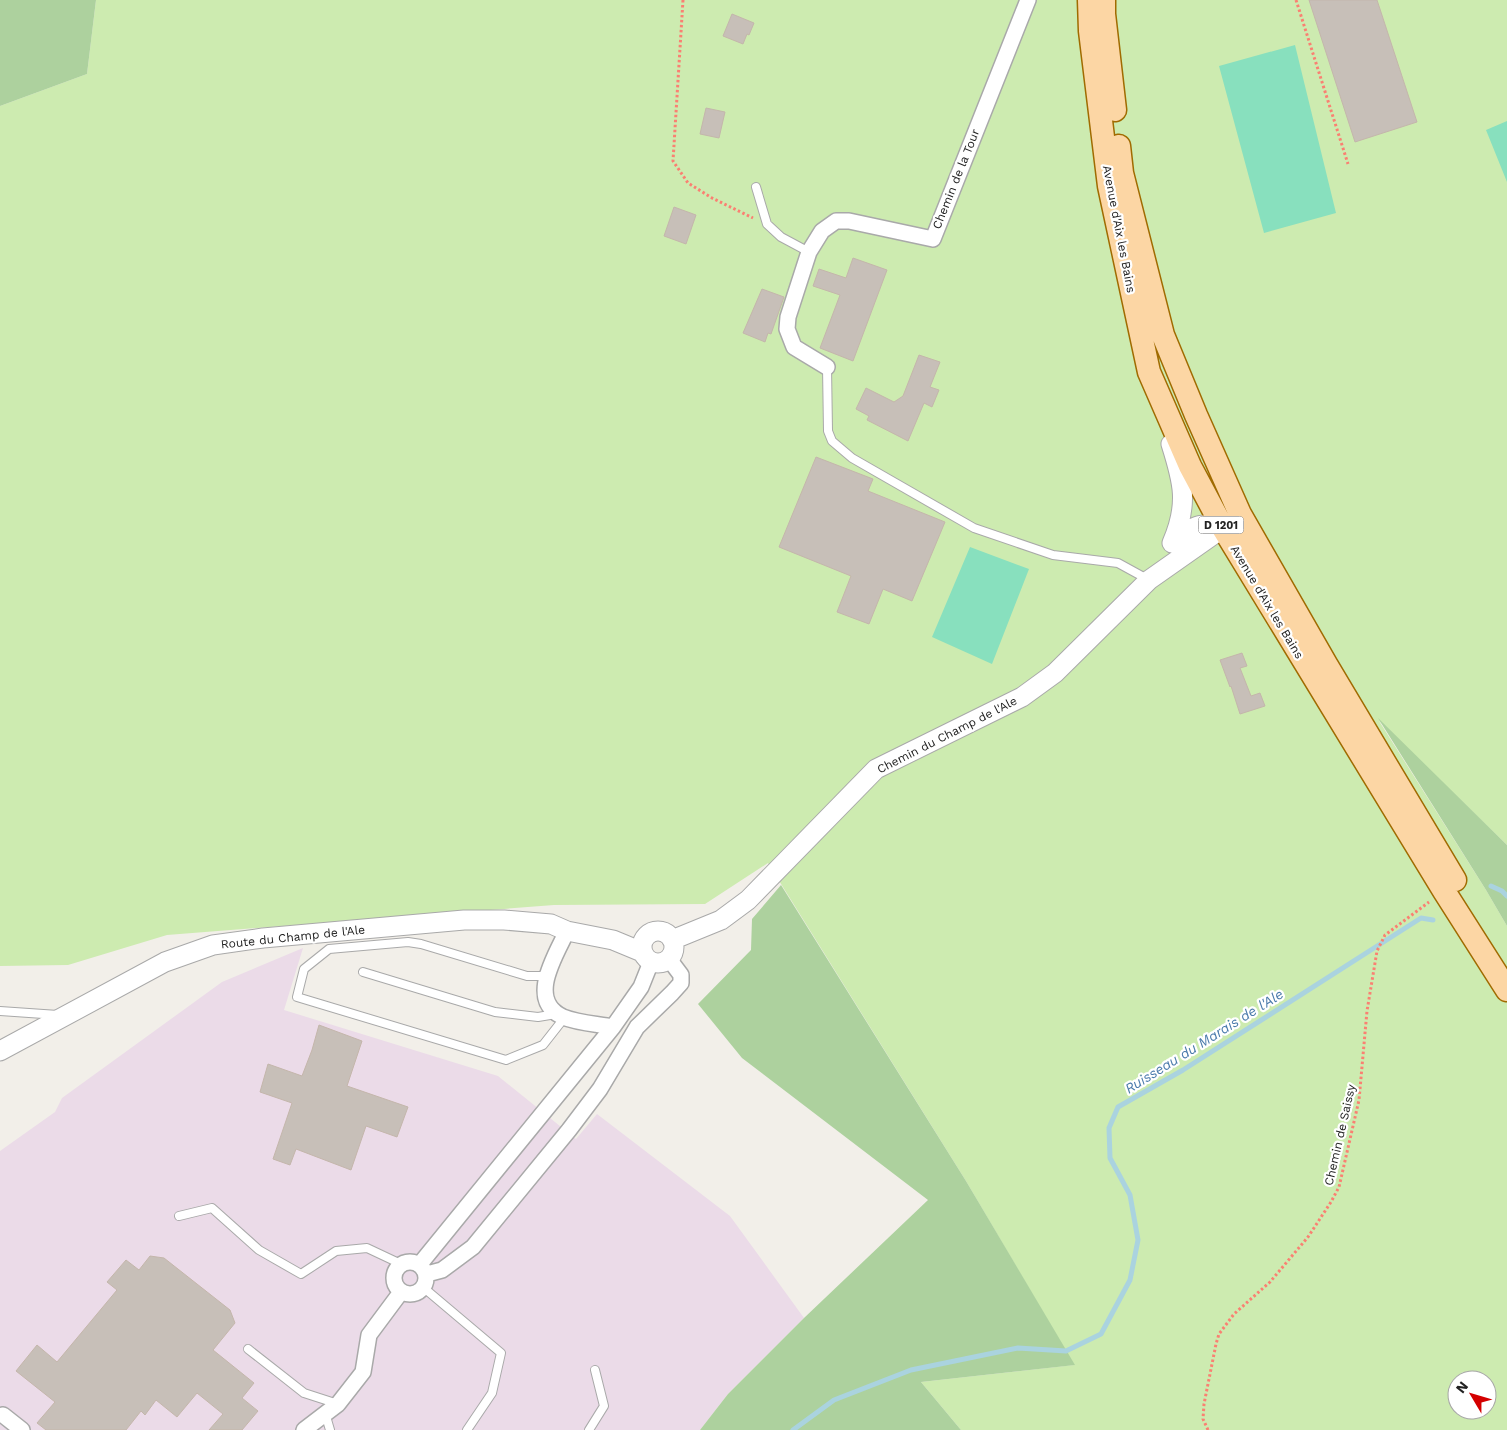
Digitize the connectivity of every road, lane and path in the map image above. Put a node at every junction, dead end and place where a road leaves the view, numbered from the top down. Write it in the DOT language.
graph roads {
  1 [pos="683,0"];
  2 [pos="1028,0"];
  3 [pos="1089,0"];
  4 [pos="1104,0"];
  5 [pos="1296,0"];
  6 [pos="1348,164"];
  7 [pos="756,187"];
  8 [pos="767,224"];
  9 [pos="809,252"];
  10 [pos="1163,335"];
  11 [pos="827,367"];
  12 [pos="1149,372"];
  13 [pos="1223,528"];
  14 [pos="1173,542"];
  15 [pos="1149,580"];
  16 [pos="1326,664"];
  17 [pos="1444,891"];
  18 [pos="559,928"];
  19 [pos="649,933"];
  20 [pos="672,940"];
  21 [pos="654,958"];
  22 [pos="1507,966"];
  23 [pos="363,972"];
  24 [pos="548,973"];
  25 [pos="1507,990"];
  26 [pos="0,1011"];
  27 [pos="67,1016"];
  28 [pos="562,1016"];
  29 [pos="613,1027"];
  30 [pos="0,1051"];
  31 [pos="179,1216"];
  32 [pos="401,1264"];
  33 [pos="424,1276"];
  34 [pos="401,1292"];
  35 [pos="248,1349"];
  36 [pos="595,1370"];
  37 [pos="338,1404"];
  38 [pos="326,1414"];
  39 [pos="3,1415"];
  40 [pos="22,1430"];
  41 [pos="304,1430"];
  42 [pos="330,1430"];
  43 [pos="467,1430"];
  44 [pos="589,1430"];
  45 [pos="1208,1430"];
  1 -- 8 [label="path"];
  2 -- 9 [label="street, Chemin de la Tour"];
  3 -- 12 [label="main road, Avenue d'Aix les Bains / D 1201"];
  4 -- 10 [label="main road, Avenue d'Aix les Bains / D 1201"];
  5 -- 6 [label="path"];
  7 -- 8 [label="lane"];
  8 -- 9 [label="lane"];
  9 -- 11 [label="street, Chemin de la Tour"];
  10 -- 13 [label="main road"];
  10 -- 16 [label="main road, Avenue d'Aix les Bains / D 1201"];
  11 -- 15 [label="lane"];
  12 -- 13 [label="main road, Avenue d'Aix les Bains / D 1201"];
  12 -- 14 [label="street"];
  13 -- 14 [label="street"];
  13 -- 15 [label="street"];
  13 -- 16 [label="street"];
  13 -- 17 [label="main road, Avenue d'Aix les Bains / D 1201"];
  14 -- 15 [label="street"];
  15 -- 20 [label="street, Chemin du Champ de l'Ale"];
  16 -- 22 [label="main road, Avenue d'Aix les Bains / D 1201"];
  17 -- 25 [label="main road, Avenue d'Aix les Bains / D 1201"];
  17 -- 45 [label="path, Chemin de Saissy"];
  18 -- 19 [label="street, Route du Champ de l'Ale"];
  18 -- 21 [label="street, Route du Champ de l'Ale"];
  18 -- 24 [label="street"];
  18 -- 27 [label="street, Route du Champ de l'Ale"];
  19 -- 20 [label="street"];
  19 -- 21 [label="street"];
  20 -- 21 [label="street"];
  21 -- 29 [label="street"];
  21 -- 33 [label="street"];
  23 -- 28 [label="lane"];
  24 -- 28 [label="street"];
  24 -- 28 [label="lane"];
  26 -- 27 [label="lane"];
  27 -- 30 [label="street, Route du Champ de l'Ale"];
  28 -- 29 [label="street"];
  29 -- 33 [label="street"];
  31 -- 32 [label="lane"];
  32 -- 33 [label="street"];
  32 -- 34 [label="street"];
  33 -- 34 [label="street"];
  33 -- 43 [label="lane"];
  34 -- 37 [label="street"];
  35 -- 37 [label="lane"];
  36 -- 44 [label="lane"];
  37 -- 38 [label="street"];
  38 -- 41 [label="street"];
  38 -- 42 [label="lane"];
  39 -- 40 [label="street"];
}
